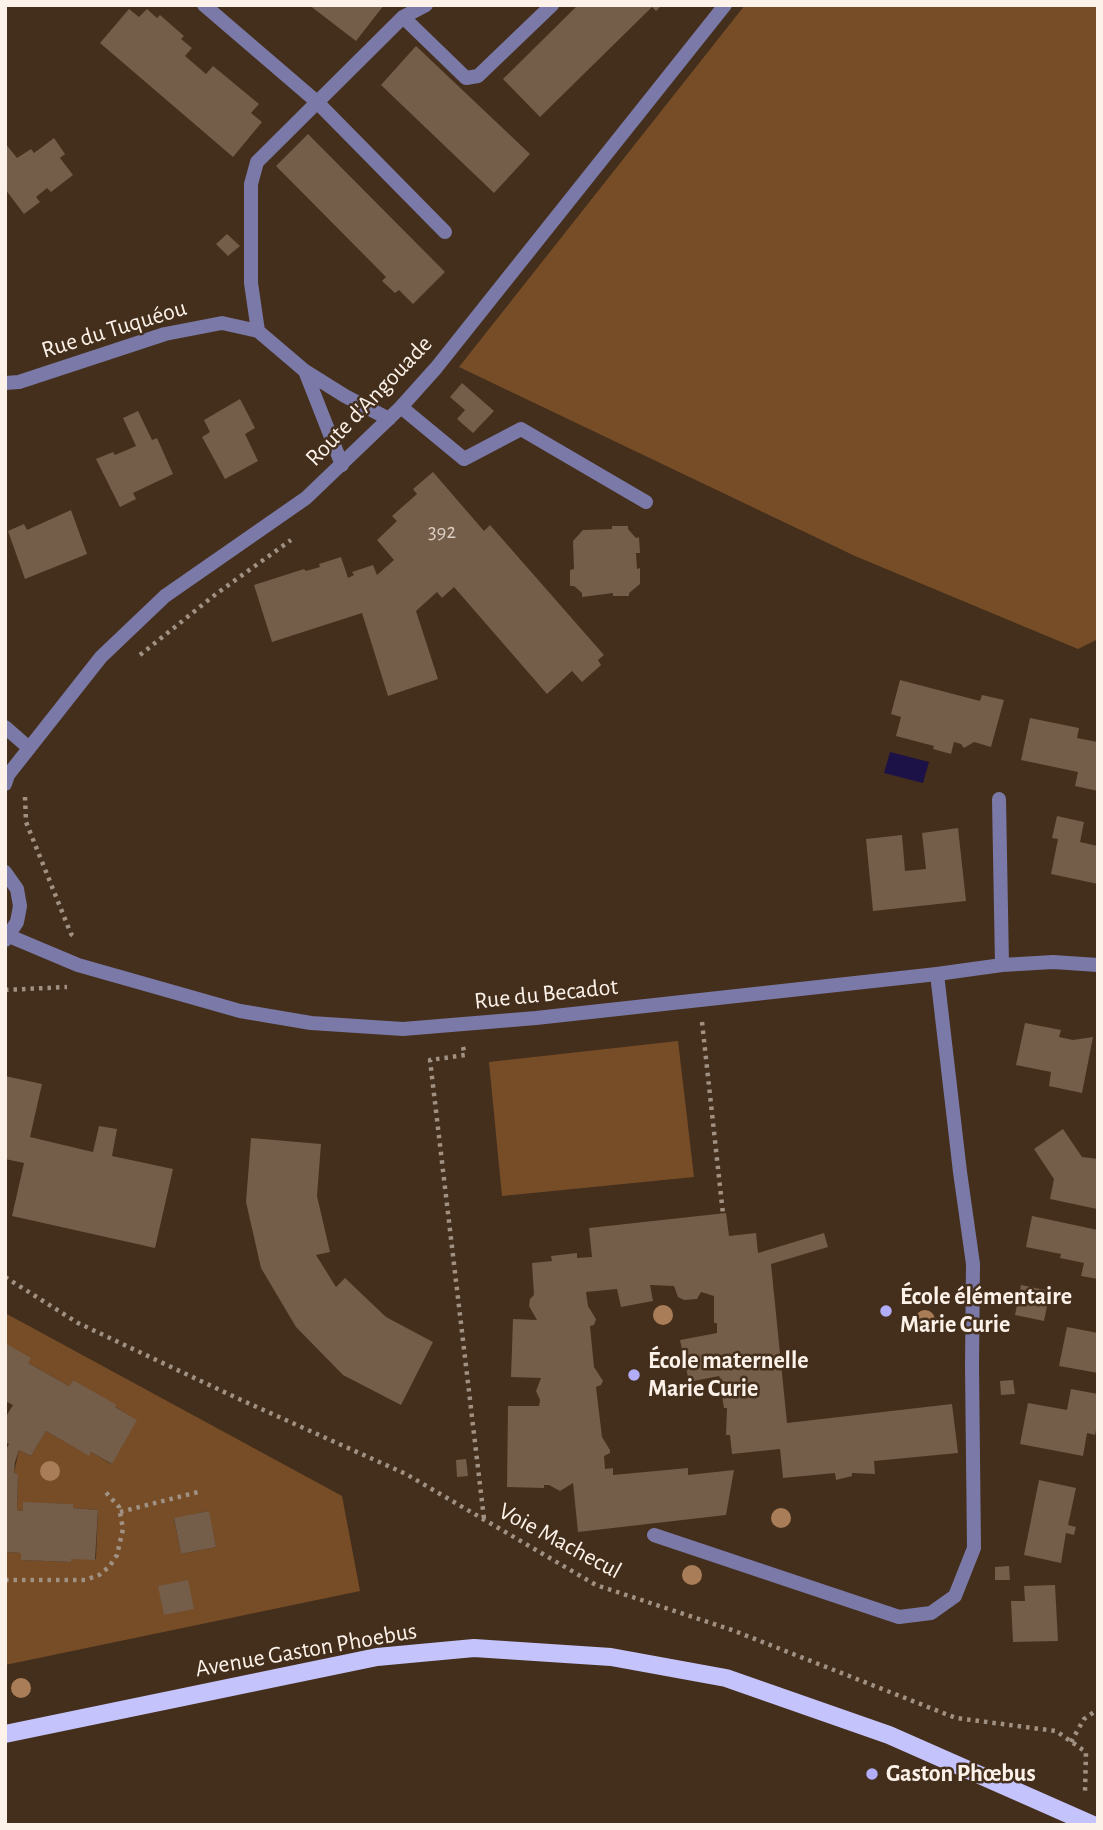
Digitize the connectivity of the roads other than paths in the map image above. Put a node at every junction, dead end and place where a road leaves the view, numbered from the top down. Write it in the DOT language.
graph roads {
  1 [pos="204,5"];
  2 [pos="426,5"];
  3 [pos="552,5"];
  4 [pos="725,5"];
  5 [pos="403,17"];
  6 [pos="317,102"];
  7 [pos="445,232"];
  8 [pos="258,331"];
  9 [pos="305,371"];
  10 [pos="5,383"];
  11 [pos="401,407"];
  12 [pos="389,419"];
  13 [pos="342,465"];
  14 [pos="646,502"];
  15 [pos="5,727"];
  16 [pos="29,748"];
  17 [pos="5,784"];
  18 [pos="999,799"];
  19 [pos="5,872"];
  20 [pos="7,938"];
  21 [pos="1002,965"];
  22 [pos="1098,965"];
  23 [pos="937,974"];
  24 [pos="654,1535"];
  25 [pos="5,1734"];
  26 [pos="1093,1825"];
  1 -- 6 [label="street"];
  2 -- 5 [label="street"];
  3 -- 5 [label="street"];
  4 -- 11 [label="street, Route d'Angouade"];
  5 -- 6 [label="street"];
  6 -- 7 [label="street"];
  6 -- 8 [label="street"];
  8 -- 9 [label="street, Rue du Tuquéou"];
  8 -- 10 [label="street, Rue du Tuquéou"];
  9 -- 12 [label="street, Rue du Tuquéou"];
  9 -- 13 [label="street, Rue du Tuquéou"];
  11 -- 12 [label="street, Route d'Angouade"];
  11 -- 14 [label="street"];
  12 -- 13 [label="street, Route d'Angouade"];
  13 -- 16 [label="street, Route d'Angouade"];
  15 -- 16 [label="street"];
  16 -- 17 [label="street, Route d'Angouade"];
  18 -- 21 [label="street"];
  19 -- 20 [label="street"];
  20 -- 23 [label="street, Rue du Becadot"];
  21 -- 22 [label="street, Rue du Becadot"];
  21 -- 23 [label="street, Rue du Becadot"];
  23 -- 24 [label="street"];
  25 -- 26 [label="main road, Avenue Gaston Phoebus"];
}
